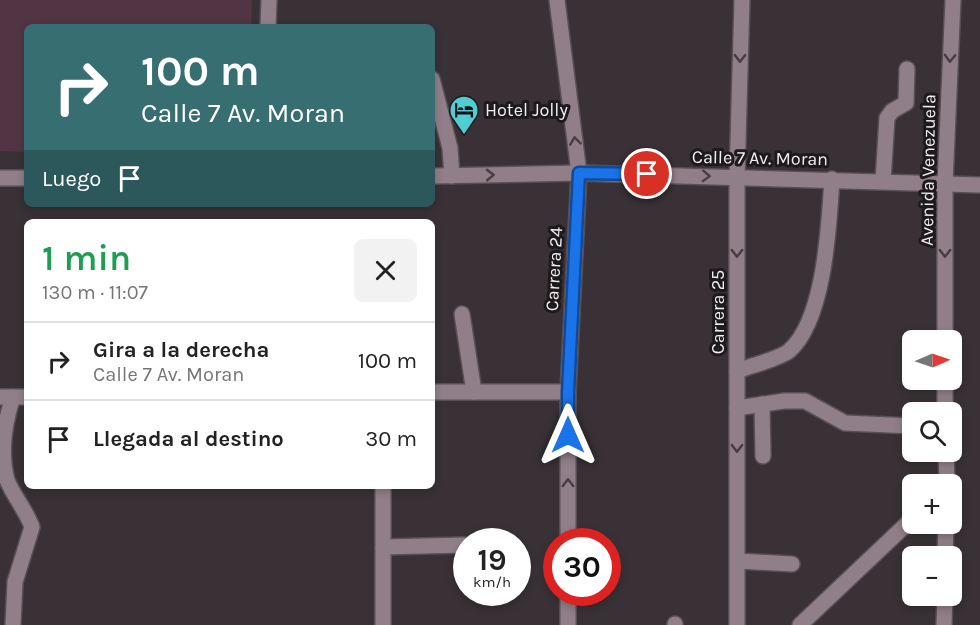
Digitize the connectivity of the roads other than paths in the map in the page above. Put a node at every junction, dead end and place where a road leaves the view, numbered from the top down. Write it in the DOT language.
graph roads {
  1 [pos="269,0"];
  2 [pos="557,0"];
  3 [pos="742,0"];
  4 [pos="952,0"];
  5 [pos="268,24"];
  6 [pos="907,69"];
  7 [pos="435,90"];
  8 [pos="579,173"];
  9 [pos="435,176"];
  10 [pos="452,176"];
  11 [pos="737,177"];
  12 [pos="0,178"];
  13 [pos="24,178"];
  14 [pos="832,179"];
  15 [pos="883,181"];
  16 [pos="945,184"];
  17 [pos="980,185"];
  18 [pos="462,314"];
  19 [pos="945,330"];
  20 [pos="737,371"];
  21 [pos="435,392"];
  22 [pos="474,392"];
  23 [pos="568,392"];
  24 [pos="13,397"];
  25 [pos="762,404"];
  26 [pos="737,408"];
  27 [pos="902,426"];
  28 [pos="763,456"];
  29 [pos="383,489"];
  30 [pos="568,528"];
  31 [pos="902,528"];
  32 [pos="453,544"];
  33 [pos="383,547"];
  34 [pos="738,561"];
  35 [pos="792,564"];
  36 [pos="568,606"];
  37 [pos="945,606"];
  38 [pos="13,625"];
  39 [pos="383,625"];
  40 [pos="568,625"];
  41 [pos="737,625"];
  42 [pos="800,625"];
  43 [pos="944,625"];
  1 -- 5 [label="street"];
  8 -- 2 [label="street, Carrera 24, one-way"];
  3 -- 11 [label="street, Carrera 25, one-way"];
  4 -- 16 [label="street, Avenida Venezuela, one-way"];
  6 -- 15 [label="street"];
  7 -- 10 [label="street"];
  10 -- 8 [label="street, Calle 7 Av. Moran, one-way"];
  8 -- 11 [label="street, Calle 7 Av. Moran, one-way"];
  8 -- 23 [label="street, Carrera 24"];
  9 -- 10 [label="street, Calle 7 Av. Moran"];
  11 -- 14 [label="street, Calle 7 Av. Moran"];
  11 -- 20 [label="street, Carrera 25, one-way"];
  12 -- 13 [label="street"];
  14 -- 15 [label="street, Calle 7 Av. Moran"];
  14 -- 20 [label="street"];
  15 -- 16 [label="street, Calle 7 Av. Moran"];
  16 -- 17 [label="street, Calle 7 Av. Moran"];
  16 -- 19 [label="street, Avenida Venezuela, one-way"];
  18 -- 22 [label="street"];
  20 -- 26 [label="street, Carrera 25"];
  21 -- 22 [label="street"];
  22 -- 23 [label="street"];
  30 -- 23 [label="street, Carrera 24, one-way"];
  24 -- 38 [label="street"];
  25 -- 26 [label="street"];
  25 -- 27 [label="street"];
  25 -- 28 [label="street"];
  26 -- 34 [label="street, Carrera 25, one-way"];
  29 -- 33 [label="street"];
  31 -- 42 [label="street"];
  32 -- 33 [label="street"];
  33 -- 39 [label="street"];
  34 -- 35 [label="street"];
  34 -- 41 [label="street, Carrera 25"];
  36 -- 40 [label="street"];
  37 -- 43 [label="street"];
}
